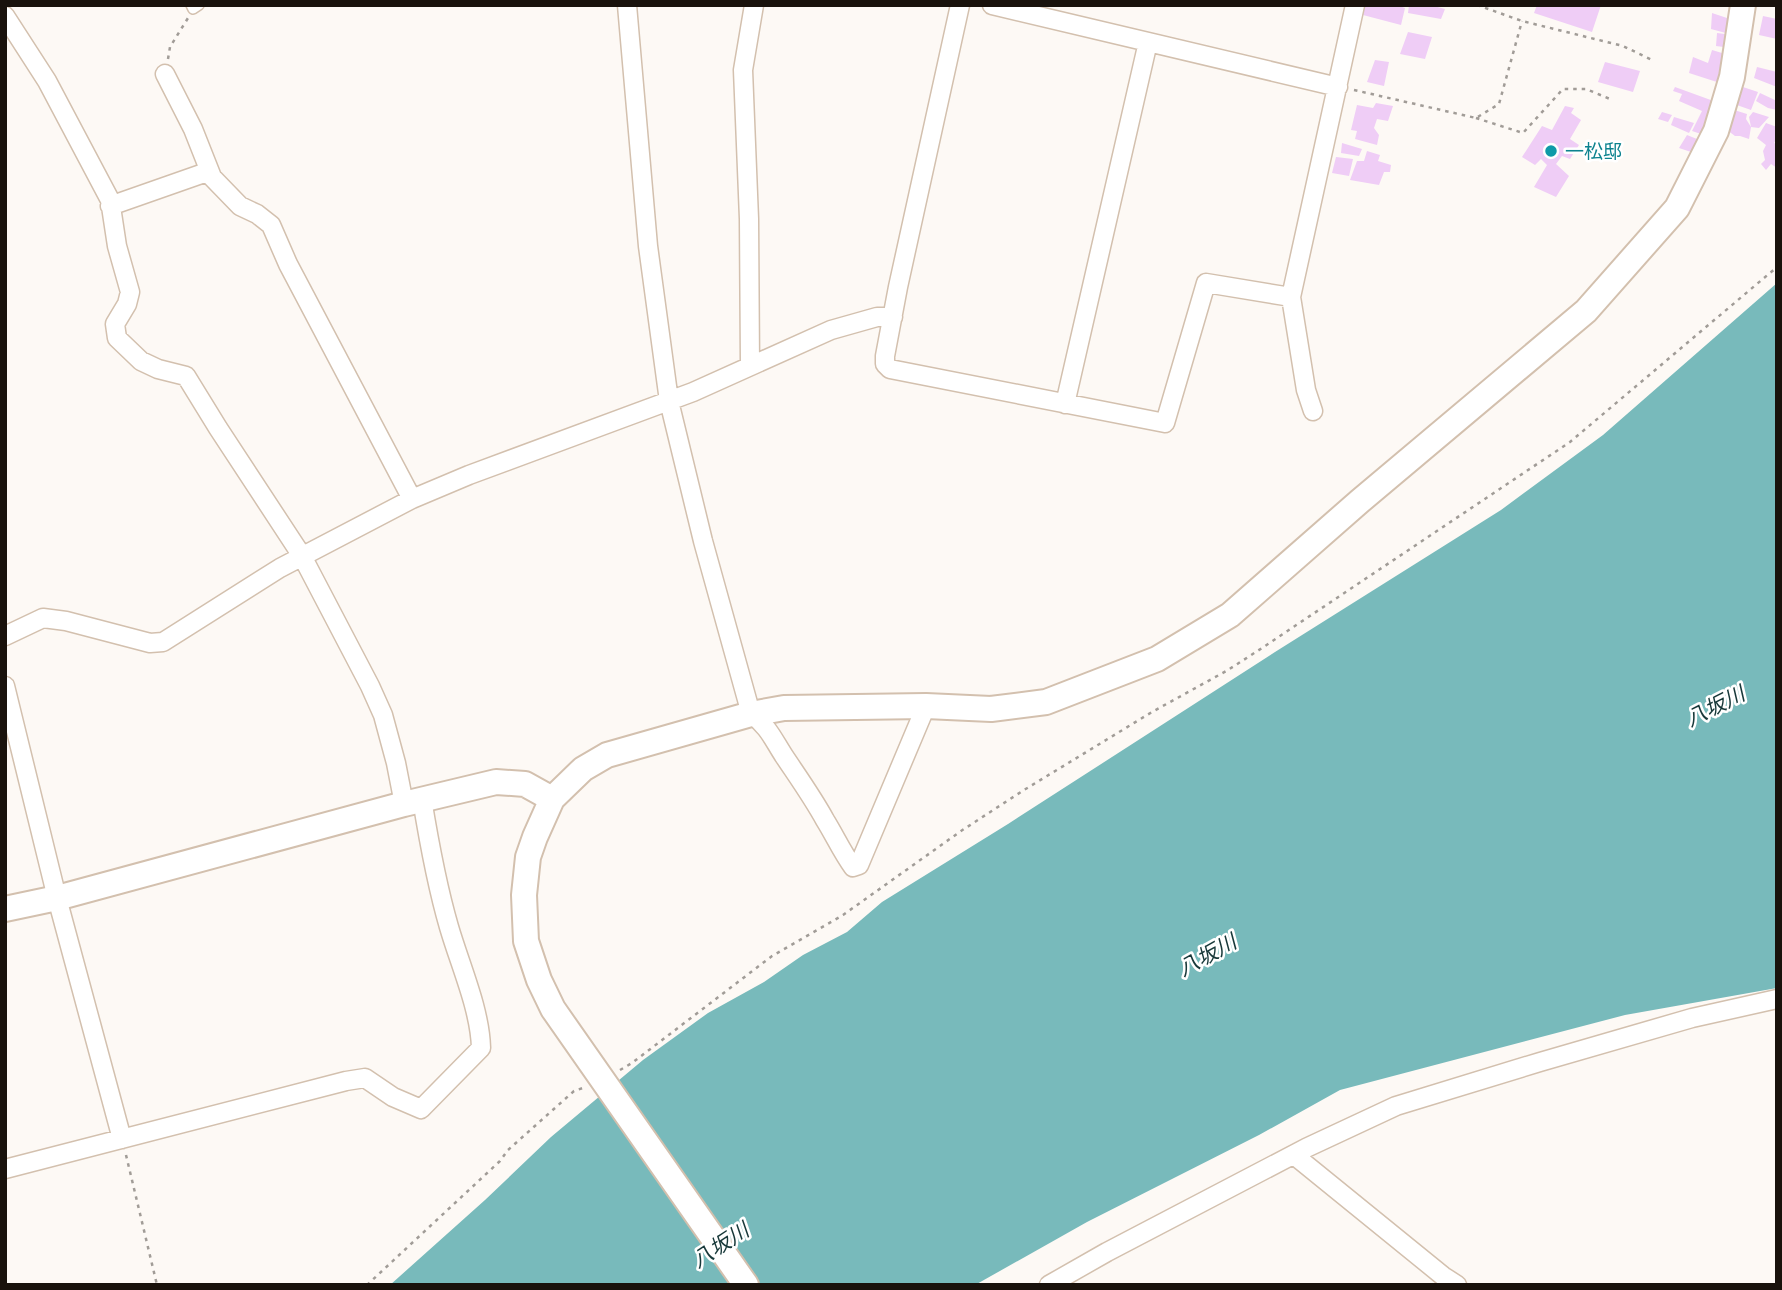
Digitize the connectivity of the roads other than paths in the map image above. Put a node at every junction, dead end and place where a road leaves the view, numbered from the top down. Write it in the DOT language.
graph roads {
  1 [pos="627,5"];
  2 [pos="754,5"];
  3 [pos="960,5"];
  4 [pos="992,5"];
  5 [pos="1355,5"];
  6 [pos="1743,5"];
  7 [pos="1053,12"];
  8 [pos="5,16"];
  9 [pos="1148,42"];
  10 [pos="165,74"];
  11 [pos="1338,87"];
  12 [pos="212,177"];
  13 [pos="110,206"];
  14 [pos="1291,297"];
  15 [pos="893,317"];
  16 [pos="750,366"];
  17 [pos="669,401"];
  18 [pos="1065,404"];
  19 [pos="1313,411"];
  20 [pos="412,499"];
  21 [pos="302,556"];
  22 [pos="5,636"];
  23 [pos="5,686"];
  24 [pos="926,706"];
  25 [pos="751,713"];
  26 [pos="552,799"];
  27 [pos="413,802"];
  28 [pos="57,898"];
  29 [pos="5,909"];
  30 [pos="1777,999"];
  31 [pos="122,1139"];
  32 [pos="1294,1156"];
  33 [pos="5,1169"];
  34 [pos="746,1285"];
  35 [pos="1049,1285"];
  36 [pos="1457,1285"];
  1 -- 17 [label="street"];
  2 -- 16 [label="street"];
  3 -- 15 [label="street"];
  4 -- 7 [label="street"];
  5 -- 11 [label="street"];
  6 -- 24 [label="street"];
  7 -- 9 [label="street"];
  8 -- 13 [label="street"];
  9 -- 11 [label="street"];
  9 -- 18 [label="street"];
  10 -- 12 [label="street"];
  11 -- 14 [label="street"];
  12 -- 13 [label="street"];
  12 -- 20 [label="street"];
  13 -- 21 [label="street"];
  14 -- 18 [label="street"];
  14 -- 19 [label="street"];
  15 -- 16 [label="street"];
  15 -- 18 [label="street"];
  16 -- 17 [label="street"];
  17 -- 20 [label="street"];
  17 -- 25 [label="street"];
  20 -- 21 [label="street"];
  21 -- 22 [label="street"];
  21 -- 27 [label="street"];
  23 -- 28 [label="street"];
  24 -- 25 [label="street"];
  24 -- 25 [label="street"];
  25 -- 26 [label="street"];
  26 -- 27 [label="street"];
  26 -- 34 [label="street"];
  27 -- 28 [label="street"];
  27 -- 31 [label="street"];
  28 -- 29 [label="street"];
  28 -- 31 [label="street"];
  30 -- 32 [label="street"];
  31 -- 33 [label="street"];
  32 -- 35 [label="street"];
  32 -- 36 [label="street"];
}
